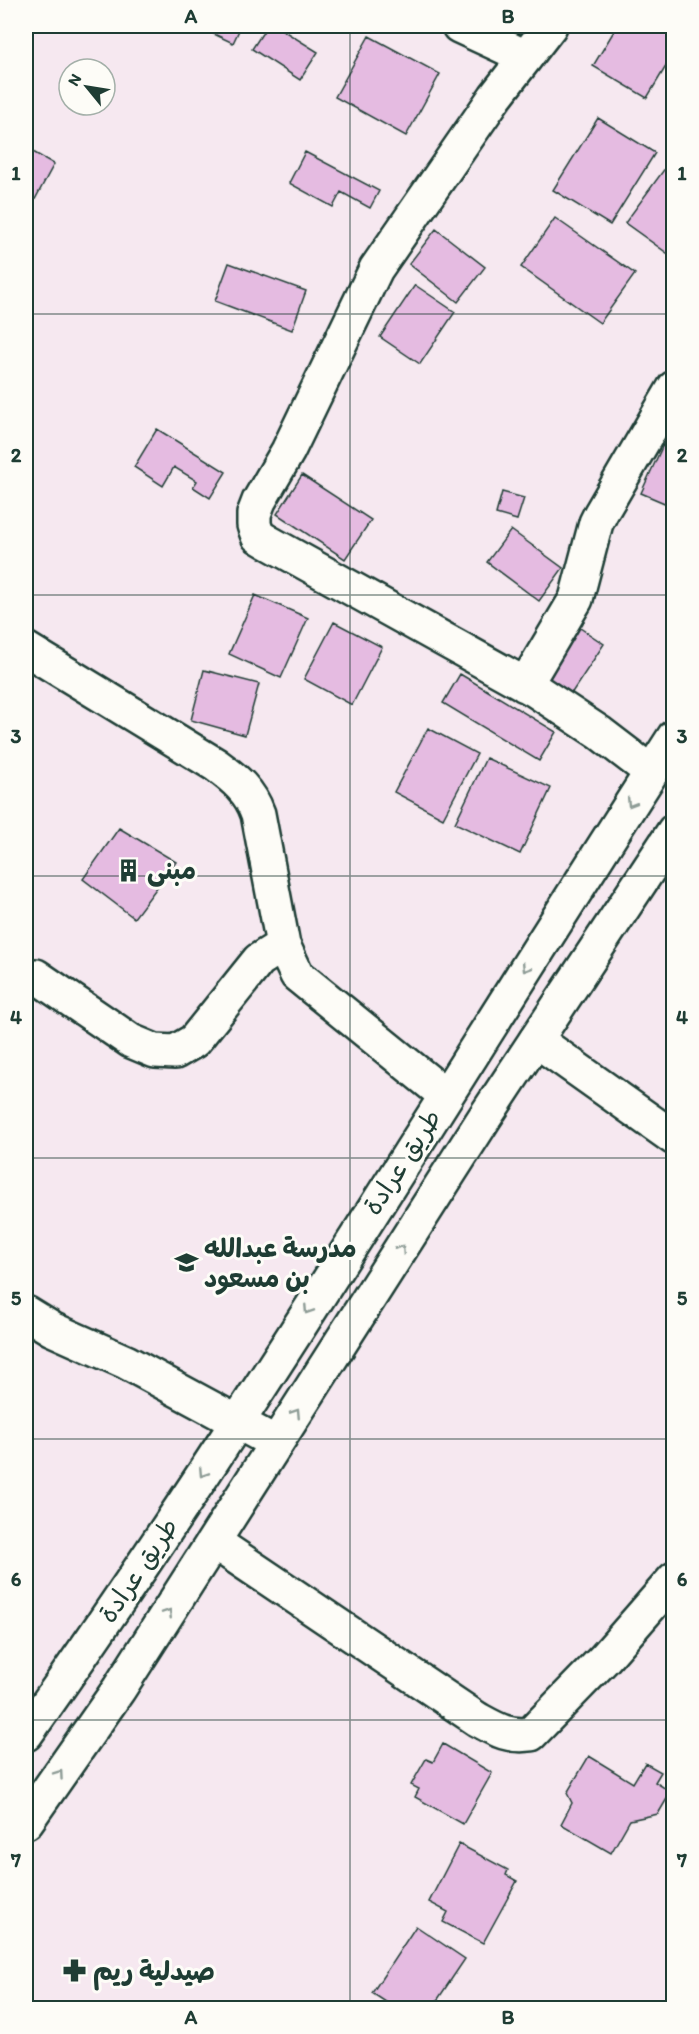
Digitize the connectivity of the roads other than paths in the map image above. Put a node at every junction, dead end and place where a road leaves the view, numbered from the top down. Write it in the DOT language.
graph roads {
  1 [pos="459,26"];
  2 [pos="550,26"];
  3 [pos="526,57"];
  4 [pos="674,388"];
  5 [pos="26,649"];
  6 [pos="525,685"];
  7 [pos="674,736"];
  8 [pos="651,772"];
  9 [pos="674,831"];
  10 [pos="283,945"];
  11 [pos="36,976"];
  12 [pos="536,1040"];
  13 [pos="445,1095"];
  14 [pos="674,1138"];
  15 [pos="26,1313"];
  16 [pos="237,1421"];
  17 [pos="276,1443"];
  18 [pos="214,1542"];
  19 [pos="674,1579"];
  20 [pos="26,1734"];
  21 [pos="26,1822"];
  1 -- 3 [label="street"];
  2 -- 3 [label="street"];
  3 -- 6 [label="street"];
  4 -- 6 [label="street"];
  5 -- 10 [label="street"];
  6 -- 8 [label="street"];
  7 -- 8 [label="street, طريق عرادة"];
  8 -- 13 [label="street, طريق عرادة, one-way"];
  9 -- 12 [label="street"];
  10 -- 11 [label="street"];
  10 -- 13 [label="street"];
  12 -- 14 [label="street"];
  17 -- 12 [label="street, one-way"];
  13 -- 16 [label="street, طريق عرادة, one-way"];
  15 -- 16 [label="street"];
  16 -- 17 [label="street"];
  16 -- 20 [label="street, طريق عرادة, one-way"];
  17 -- 18 [label="street"];
  18 -- 19 [label="street"];
  21 -- 18 [label="street, one-way"];
}
